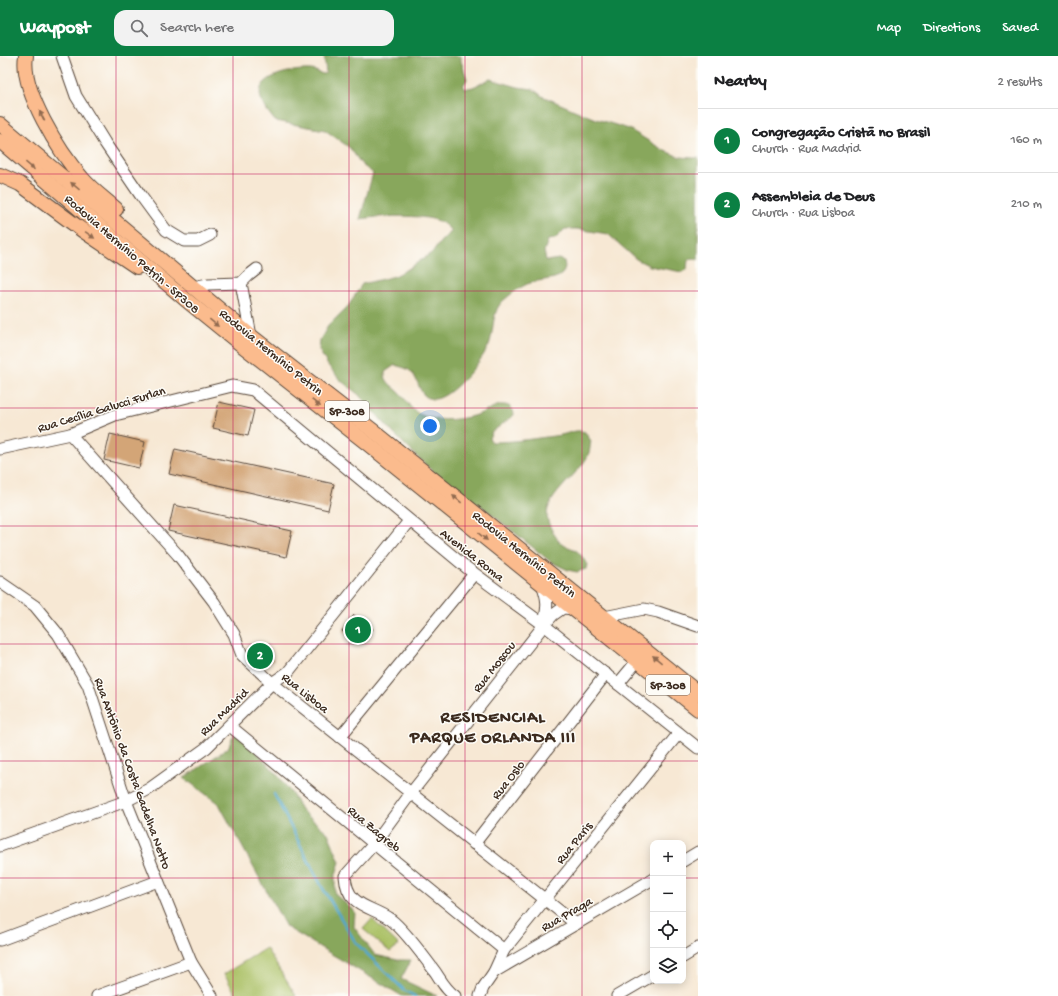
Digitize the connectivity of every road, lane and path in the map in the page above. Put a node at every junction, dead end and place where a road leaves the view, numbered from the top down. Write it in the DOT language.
graph roads {
  1 [pos="26,56"];
  2 [pos="62,56"];
  3 [pos="0,124"];
  4 [pos="0,140"];
  5 [pos="0,175"];
  6 [pos="210,235"];
  7 [pos="257,269"];
  8 [pos="241,283"];
  9 [pos="188,289"];
  10 [pos="251,336"];
  11 [pos="232,386"];
  12 [pos="70,434"];
  13 [pos="0,449"];
  14 [pos="409,520"];
  15 [pos="474,574"];
  16 [pos="0,582"];
  17 [pos="541,584"];
  18 [pos="574,609"];
  19 [pos="604,617"];
  20 [pos="544,625"];
  21 [pos="698,626"];
  22 [pos="638,660"];
  23 [pos="606,674"];
  24 [pos="272,683"];
  25 [pos="618,684"];
  26 [pos="698,693"];
  27 [pos="698,709"];
  28 [pos="230,726"];
  29 [pos="679,732"];
  30 [pos="340,737"];
  31 [pos="698,748"];
  32 [pos="411,793"];
  33 [pos="126,800"];
  34 [pos="474,844"];
  35 [pos="373,845"];
  36 [pos="0,846"];
  37 [pos="698,852"];
  38 [pos="686,859"];
  39 [pos="158,881"];
  40 [pos="650,881"];
  41 [pos="544,900"];
  42 [pos="576,924"];
  43 [pos="0,940"];
  44 [pos="698,948"];
  45 [pos="504,950"];
  46 [pos="686,955"];
  47 [pos="191,962"];
  48 [pos="494,972"];
  49 [pos="650,977"];
  50 [pos="96,996"];
  51 [pos="212,996"];
  52 [pos="455,996"];
  53 [pos="480,996"];
  54 [pos="617,996"];
  9 -- 1 [label="main road, one-way"];
  2 -- 6 [label="street"];
  9 -- 3 [label="main road, Rodovia Hermínio Petrin / SP-308, one-way"];
  4 -- 9 [label="main road, Rodovia Hermínio Petrin - SP308 / SP-308, one-way"];
  5 -- 9 [label="main road, one-way"];
  7 -- 8 [label="street"];
  8 -- 9 [label="street"];
  8 -- 10 [label="street"];
  9 -- 10 [label="main road, Rodovia Hermínio Petrin / SP-308"];
  9 -- 17 [label="main road, Rodovia Hermínio Petrin - SP308 / SP-308, one-way"];
  19 -- 10 [label="main road, Rodovia Hermínio Petrin / SP-308, one-way"];
  11 -- 12 [label="street, Rua Cecília Galucci Furlan"];
  11 -- 14 [label="street, Avenida Roma"];
  12 -- 13 [label="street, Rua Cecília Galucci Furlan"];
  12 -- 24 [label="street, Rua Lisboa"];
  14 -- 15 [label="street, Avenida Roma"];
  14 -- 24 [label="street, Rua Madrid"];
  15 -- 20 [label="street, Avenida Roma"];
  15 -- 30 [label="street"];
  16 -- 33 [label="street, Rua Antônio da Costa Gadelha Netto"];
  17 -- 18 [label="main road, Rodovia Hermínio Petrin - SP308 / SP-308"];
  17 -- 20 [label="street"];
  18 -- 20 [label="street, Rua Moscou"];
  18 -- 22 [label="main road, Rodovia Hermínio Petrin - SP308 / SP-308"];
  19 -- 21 [label="street"];
  26 -- 19 [label="main road, Rodovia Hermínio Petrin / SP-308, one-way"];
  20 -- 23 [label="street, Avenida Roma"];
  20 -- 32 [label="street, Rua Moscou"];
  22 -- 25 [label="street"];
  22 -- 27 [label="main road, Rodovia Hermínio Petrin - SP308 / SP-308"];
  23 -- 25 [label="street, Avenida Roma"];
  23 -- 34 [label="street, Rua Oslo"];
  24 -- 28 [label="street, Rua Madrid"];
  24 -- 30 [label="street, Rua Lisboa"];
  25 -- 29 [label="street, Avenida Roma"];
  28 -- 33 [label="street, Rua Madrid"];
  28 -- 35 [label="street, Rua Zagreb"];
  29 -- 31 [label="street, Avenida Roma"];
  29 -- 41 [label="street, Rua Paris"];
  30 -- 32 [label="street, Rua Lisboa"];
  32 -- 34 [label="street, Rua Lisboa"];
  32 -- 35 [label="street, Rua Moscou"];
  33 -- 36 [label="street, Rua Madrid"];
  33 -- 39 [label="street, Rua Antônio da Costa Gadelha Netto"];
  34 -- 41 [label="street, Rua Lisboa"];
  35 -- 45 [label="street, Rua Zagreb"];
  35 -- 52 [label="street, Rua Moscou"];
  37 -- 38 [label="street"];
  39 -- 43 [label="street"];
  39 -- 47 [label="street, Rua Antônio da Costa Gadelha Netto"];
  40 -- 42 [label="street, Rua Praga"];
  41 -- 42 [label="street, Rua Lisboa"];
  41 -- 45 [label="street, Rua Paris"];
  42 -- 48 [label="street, Rua Praga"];
  44 -- 46 [label="street"];
  45 -- 48 [label="street, Rua Paris"];
  47 -- 50 [label="street"];
  47 -- 51 [label="street, Rua Antônio da Costa Gadelha Netto"];
  48 -- 53 [label="street, Rua Paris"];
  49 -- 54 [label="street"];
}
